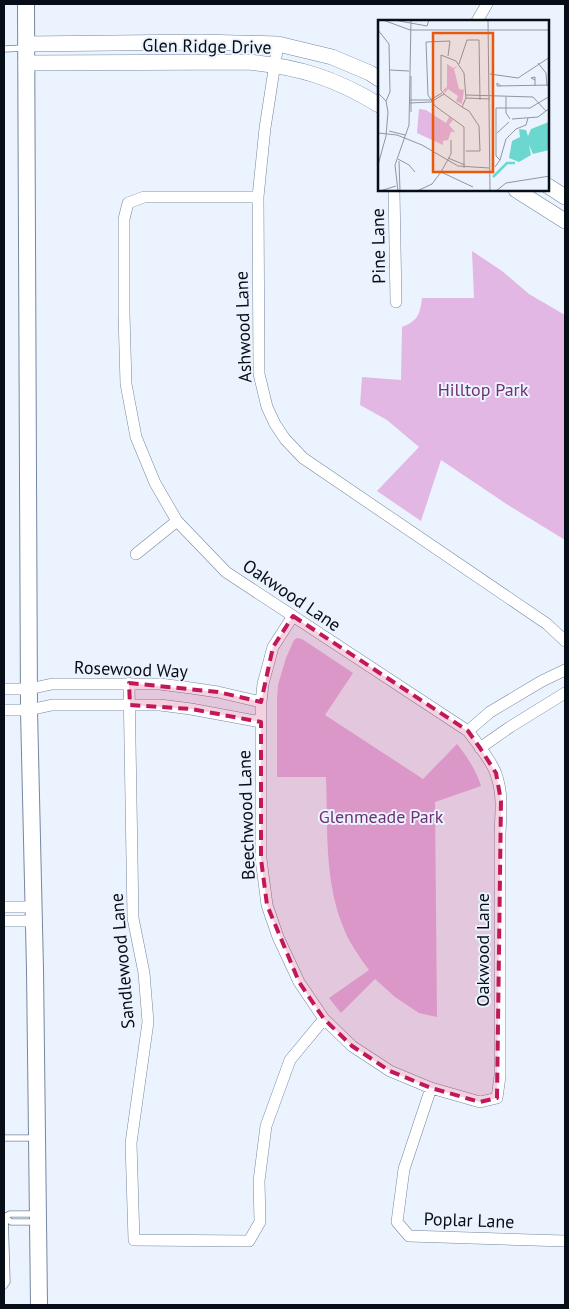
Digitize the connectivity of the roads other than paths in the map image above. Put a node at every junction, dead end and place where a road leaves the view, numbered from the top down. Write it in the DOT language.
graph roads {
  1 [pos="26,4"];
  2 [pos="487,4"];
  3 [pos="478,20"];
  4 [pos="278,44"];
  5 [pos="4,49"];
  6 [pos="26,52"];
  7 [pos="274,65"];
  8 [pos="378,78"];
  9 [pos="378,104"];
  10 [pos="549,187"];
  11 [pos="394,191"];
  12 [pos="518,191"];
  13 [pos="258,197"];
  14 [pos="565,197"];
  15 [pos="565,221"];
  16 [pos="396,302"];
  17 [pos="177,521"];
  18 [pos="136,554"];
  19 [pos="293,616"];
  20 [pos="565,641"];
  21 [pos="565,670"];
  22 [pos="129,684"];
  23 [pos="4,689"];
  24 [pos="30,689"];
  25 [pos="565,693"];
  26 [pos="261,702"];
  27 [pos="130,704"];
  28 [pos="4,710"];
  29 [pos="30,710"];
  30 [pos="261,722"];
  31 [pos="468,731"];
  32 [pos="480,748"];
  33 [pos="4,907"];
  34 [pos="34,914"];
  35 [pos="4,921"];
  36 [pos="324,1019"];
  37 [pos="431,1088"];
  38 [pos="497,1098"];
  39 [pos="4,1138"];
  40 [pos="37,1138"];
  41 [pos="4,1217"];
  42 [pos="38,1218"];
  43 [pos="565,1241"];
  44 [pos="5,1243"];
  45 [pos="4,1286"];
  46 [pos="39,1305"];
  1 -- 6 [label="main road"];
  2 -- 3 [label="street"];
  4 -- 6 [label="street, Glen Ridge Drive"];
  4 -- 7 [label="street, Ashwood Lane"];
  4 -- 8 [label="street, Glen Ridge Drive"];
  5 -- 6 [label="lane"];
  6 -- 7 [label="street, Glen Ridge Drive"];
  6 -- 24 [label="main road"];
  7 -- 9 [label="street, Glen Ridge Drive"];
  7 -- 13 [label="street, Ashwood Lane"];
  10 -- 14 [label="street"];
  11 -- 16 [label="street, Pine Lane"];
  12 -- 15 [label="street"];
  13 -- 17 [label="street, Oakwood Lane"];
  13 -- 20 [label="street, Ashwood Lane"];
  17 -- 18 [label="street"];
  17 -- 19 [label="street, Oakwood Lane"];
  19 -- 26 [label="street, Beechwood Lane"];
  19 -- 31 [label="street, Oakwood Lane"];
  21 -- 31 [label="street"];
  22 -- 24 [label="street, Rosewood Way"];
  22 -- 26 [label="street, Rosewood Way"];
  22 -- 27 [label="street, Sandlewood Lane"];
  23 -- 24 [label="street, Rosewood Way"];
  24 -- 29 [label="main road"];
  25 -- 32 [label="street"];
  26 -- 30 [label="street, Beechwood Lane"];
  27 -- 29 [label="street, Rosewood Way"];
  27 -- 30 [label="street, Rosewood Way"];
  27 -- 36 [label="street, Sandlewood Lane"];
  28 -- 29 [label="street, Rosewood Way"];
  29 -- 34 [label="main road"];
  30 -- 36 [label="street, Beechwood Lane"];
  31 -- 32 [label="street, Oakwood Lane"];
  32 -- 38 [label="street, Oakwood Lane"];
  33 -- 34 [label="street"];
  34 -- 35 [label="street"];
  34 -- 40 [label="main road"];
  36 -- 37 [label="street, Beechwood Lane"];
  37 -- 38 [label="street, Beechwood Lane"];
  37 -- 43 [label="street, Poplar Lane"];
  39 -- 40 [label="lane"];
  40 -- 42 [label="main road"];
  41 -- 42 [label="lane"];
  41 -- 44 [label="lane"];
  42 -- 46 [label="main road"];
  44 -- 45 [label="lane"];
}
